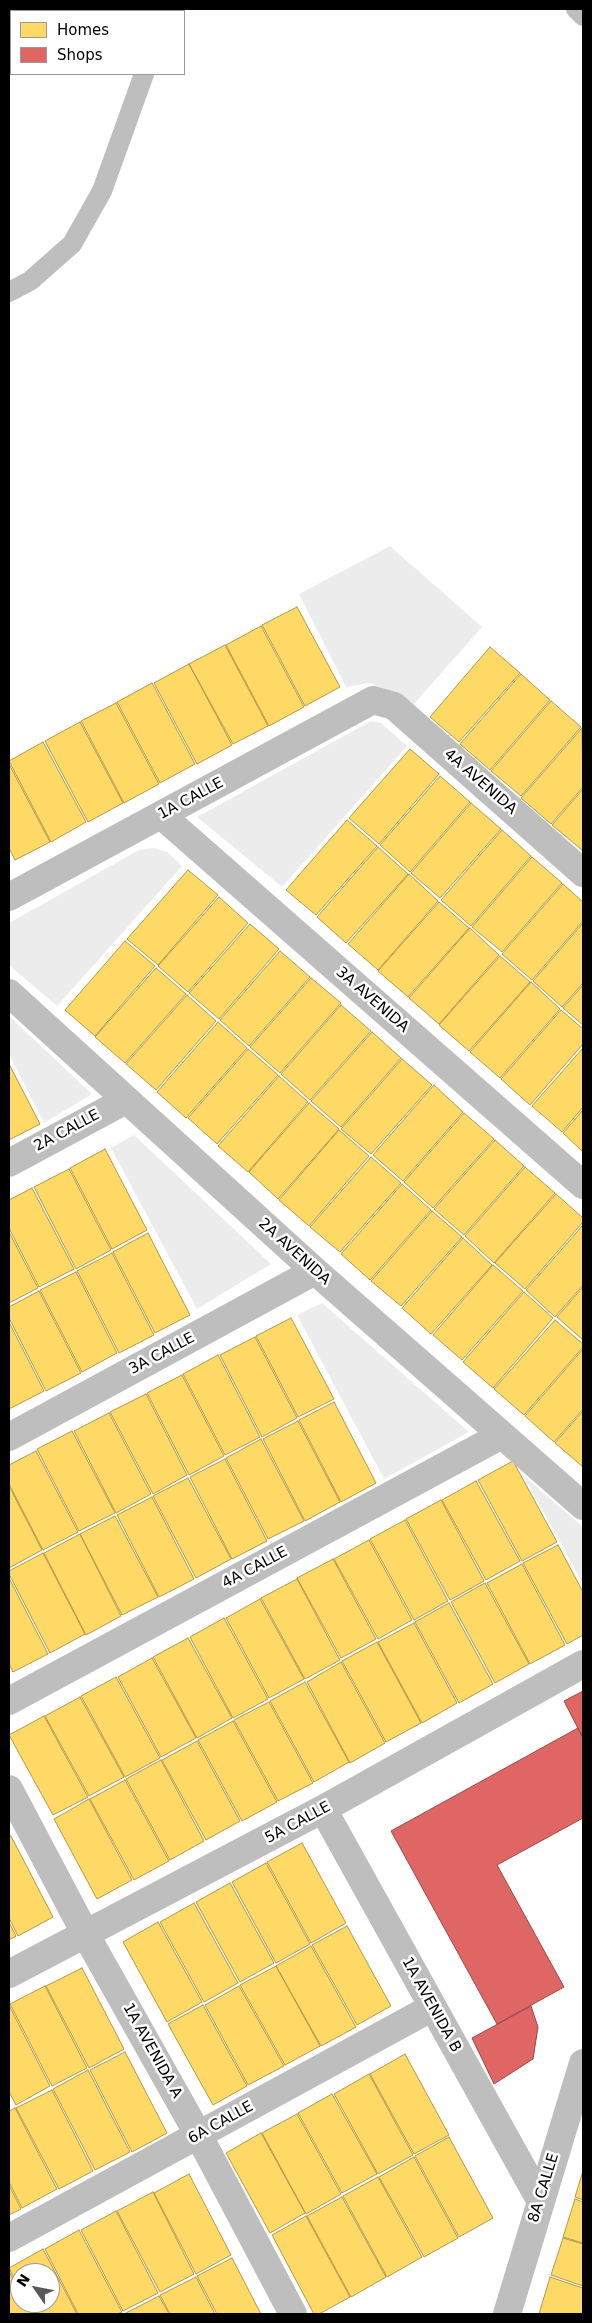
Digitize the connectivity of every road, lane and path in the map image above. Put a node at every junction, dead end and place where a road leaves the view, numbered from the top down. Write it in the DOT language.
graph roads {
  1 [pos="576,9"];
  2 [pos="583,16"];
  3 [pos="144,75"];
  4 [pos="9,292"];
  5 [pos="373,700"];
  6 [pos="161,815"];
  7 [pos="583,873"];
  8 [pos="9,897"];
  9 [pos="9,993"];
  10 [pos="126,1100"];
  11 [pos="9,1163"];
  12 [pos="583,1184"];
  13 [pos="315,1271"];
  14 [pos="502,1435"];
  15 [pos="9,1437"];
  16 [pos="583,1506"];
  17 [pos="583,1664"];
  18 [pos="9,1701"];
  19 [pos="9,1789"];
  20 [pos="323,1809"];
  21 [pos="86,1935"];
  22 [pos="9,1974"];
  23 [pos="433,2007"];
  24 [pos="583,2063"];
  25 [pos="200,2136"];
  26 [pos="540,2200"];
  27 [pos="9,2238"];
  28 [pos="293,2314"];
  29 [pos="507,2314"];
  1 -- 2 [label="lane"];
  3 -- 4 [label="lane"];
  5 -- 6 [label="street, 1A CALLE"];
  5 -- 7 [label="street, 4A AVENIDA"];
  6 -- 8 [label="street, 1A CALLE"];
  6 -- 12 [label="street, 3A AVENIDA"];
  9 -- 10 [label="street, 2A AVENIDA"];
  10 -- 11 [label="street, 2A CALLE"];
  10 -- 13 [label="street, 2A AVENIDA"];
  13 -- 14 [label="street, 2A AVENIDA"];
  13 -- 15 [label="street, 3A CALLE"];
  14 -- 16 [label="street, 2A AVENIDA"];
  14 -- 18 [label="street, 4A CALLE"];
  17 -- 20 [label="street, 5A CALLE"];
  19 -- 21 [label="street, 1A AVENIDA A"];
  20 -- 21 [label="street, 5A CALLE"];
  20 -- 23 [label="street, 1A AVENIDA B"];
  21 -- 22 [label="street, 5A CALLE"];
  21 -- 25 [label="street, 1A AVENIDA A"];
  23 -- 25 [label="street, 6A CALLE"];
  23 -- 26 [label="street, 1A AVENIDA B"];
  24 -- 26 [label="street, 8A CALLE"];
  25 -- 27 [label="street, 6A CALLE"];
  25 -- 28 [label="street, 1A AVENIDA A"];
  26 -- 29 [label="street, 8A CALLE"];
}
